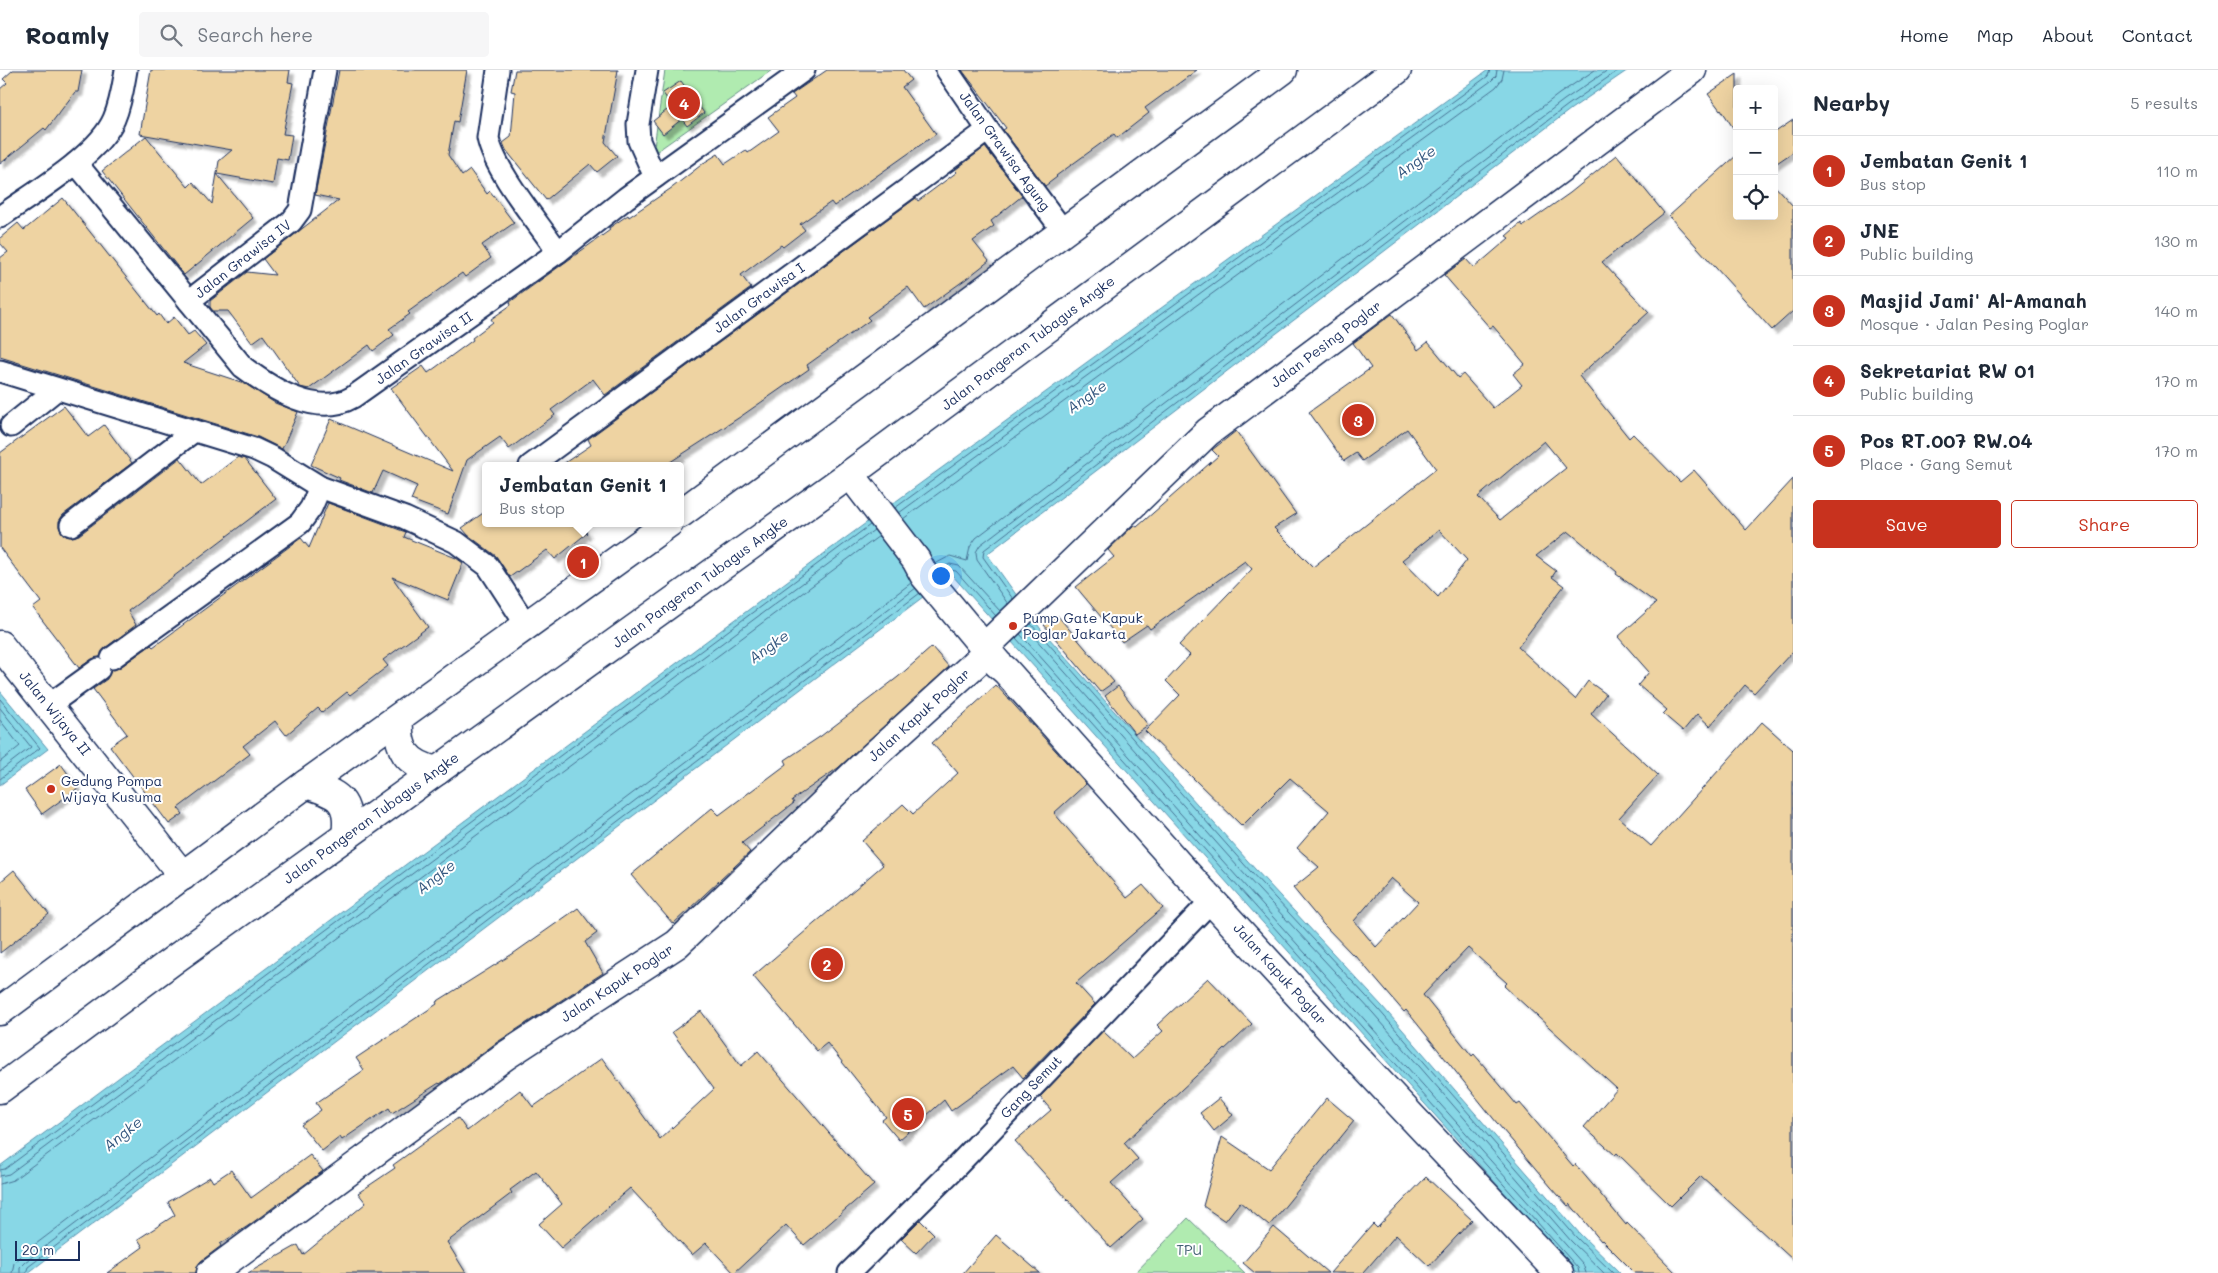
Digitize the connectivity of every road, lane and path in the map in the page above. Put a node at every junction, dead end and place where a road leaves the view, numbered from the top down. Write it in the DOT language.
graph roads {
  1 [pos="126,70"];
  2 [pos="325,70"];
  3 [pos="498,70"];
  4 [pos="647,70"];
  5 [pos="804,70"];
  6 [pos="947,70"];
  7 [pos="1283,70"];
  8 [pos="1397,70"];
  9 [pos="1692,70"];
  10 [pos="988,130"];
  11 [pos="76,163"];
  12 [pos="655,177"];
  13 [pos="0,217"];
  14 [pos="1064,232"];
  15 [pos="558,252"];
  16 [pos="189,301"];
  17 [pos="0,371"];
  18 [pos="56,389"];
  19 [pos="11,426"];
  20 [pos="194,431"];
  21 [pos="535,462"];
  22 [pos="856,482"];
  23 [pos="320,487"];
  24 [pos="684,511"];
  25 [pos="71,525"];
  26 [pos="662,527"];
  27 [pos="521,616"];
  28 [pos="0,645"];
  29 [pos="989,645"];
  30 [pos="49,705"];
  31 [pos="399,718"];
  32 [pos="437,771"];
  33 [pos="306,784"];
  34 [pos="346,836"];
  35 [pos="184,876"];
  36 [pos="1212,900"];
  37 [pos="0,1011"];
  38 [pos="0,1089"];
  39 [pos="212,1273"];
  40 [pos="850,1273"];
  41 [pos="1559,1273"];
  1 -- 11 [label="street"];
  2 -- 16 [label="street, Jalan Grawisa IV"];
  3 -- 15 [label="street"];
  4 -- 12 [label="street"];
  5 -- 12 [label="street, Jalan Grawisa II"];
  6 -- 10 [label="street, Jalan Grawisa Agung"];
  7 -- 14 [label="main road"];
  8 -- 22 [label="main road, Jalan Pangeran Tubagus Angke"];
  9 -- 29 [label="main road, Jalan Pesing Poglar"];
  10 -- 14 [label="street, Jalan Grawisa Agung"];
  10 -- 21 [label="street, Jalan Grawisa I"];
  11 -- 13 [label="street"];
  11 -- 16 [label="street, Jalan Grawisa II"];
  12 -- 15 [label="street, Jalan Grawisa II"];
  14 -- 24 [label="main road"];
  15 -- 16 [label="street, Jalan Grawisa II"];
  17 -- 18 [label="street"];
  18 -- 19 [label="street"];
  18 -- 20 [label="street"];
  20 -- 23 [label="street"];
  20 -- 25 [label="street"];
  22 -- 29 [label="main road"];
  22 -- 32 [label="main road, Jalan Pangeran Tubagus Angke"];
  23 -- 27 [label="street"];
  23 -- 30 [label="street"];
  26 -- 27 [label="main road"];
  27 -- 31 [label="main road"];
  28 -- 30 [label="main road, Jalan Wijaya II"];
  29 -- 36 [label="main road, Jalan Kapuk Poglar"];
  29 -- 39 [label="main road, Jalan Kapuk Poglar"];
  30 -- 35 [label="main road, Jalan Wijaya II"];
  31 -- 32 [label="main road"];
  31 -- 33 [label="main road"];
  32 -- 34 [label="main road, Jalan Pangeran Tubagus Angke"];
  33 -- 34 [label="main road"];
  33 -- 35 [label="main road"];
  34 -- 38 [label="main road, Jalan Pangeran Tubagus Angke"];
  35 -- 37 [label="main road"];
  36 -- 40 [label="street, Gang Semut"];
  36 -- 41 [label="main road, Jalan Kapuk Poglar"];
}
